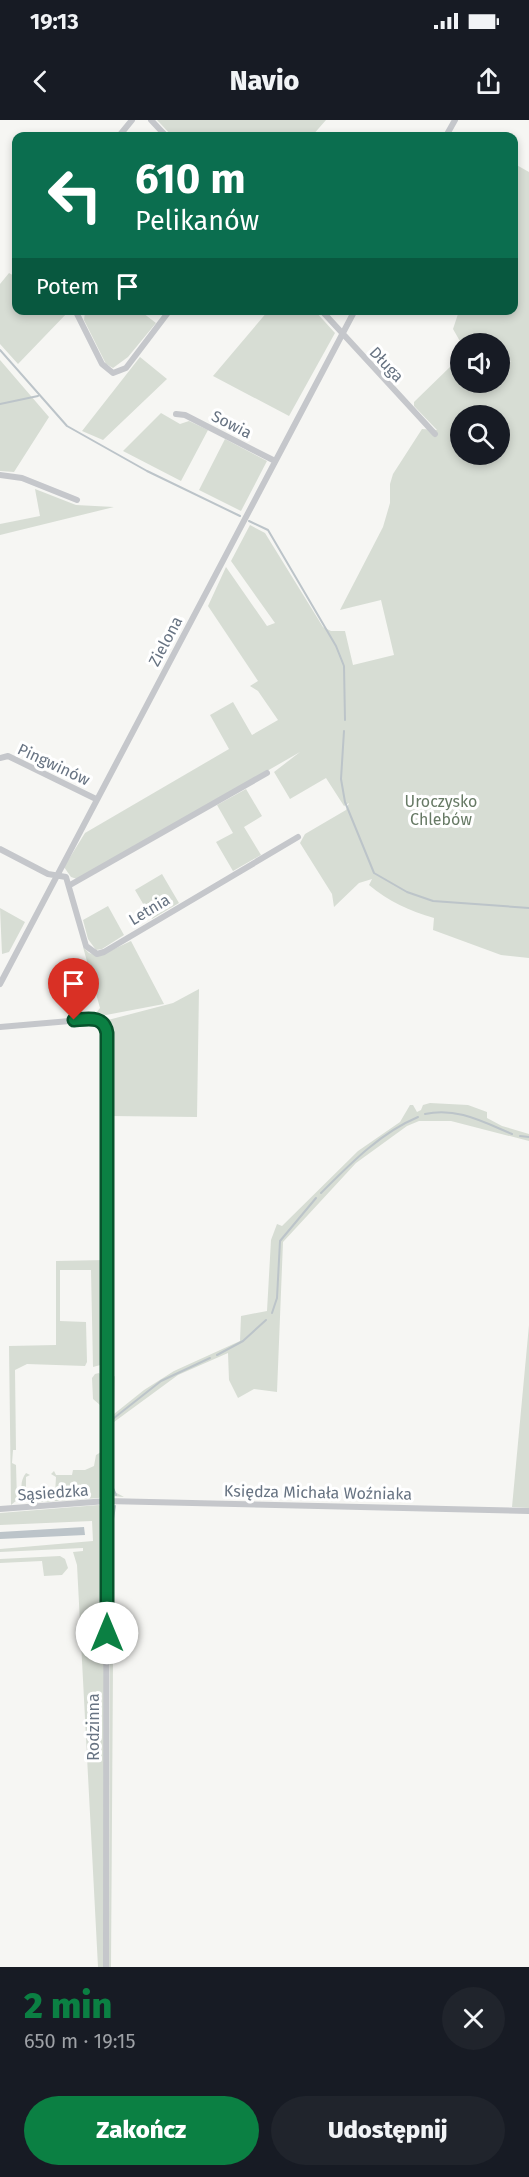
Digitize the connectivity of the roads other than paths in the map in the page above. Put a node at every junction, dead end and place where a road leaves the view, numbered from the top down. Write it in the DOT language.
graph roads {
  1 [pos="132,120"];
  2 [pos="152,120"];
  3 [pos="122,132"];
  4 [pos="162,132"];
  5 [pos="79,315"];
  6 [pos="166,315"];
  7 [pos="325,315"];
  8 [pos="352,315"];
  9 [pos="342,335"];
  10 [pos="176,414"];
  11 [pos="435,434"];
  12 [pos="275,461"];
  13 [pos="0,475"];
  14 [pos="77,500"];
  15 [pos="0,758"];
  16 [pos="267,773"];
  17 [pos="96,798"];
  18 [pos="298,837"];
  19 [pos="0,849"];
  20 [pos="56,875"];
  21 [pos="70,885"];
  22 [pos="0,984"];
  23 [pos="0,1027"];
  24 [pos="107,1501"];
  25 [pos="0,1509"];
  26 [pos="529,1511"];
  27 [pos="106,1967"];
  1 -- 3 [label="street"];
  2 -- 4 [label="street"];
  5 -- 6 [label="street"];
  7 -- 9 [label="street, Długa"];
  8 -- 9 [label="street, Zielona"];
  9 -- 11 [label="street, Długa"];
  9 -- 12 [label="street, Zielona"];
  10 -- 12 [label="street, Sowia"];
  12 -- 17 [label="street, Zielona"];
  13 -- 14 [label="street"];
  15 -- 17 [label="street, Pingwinów"];
  16 -- 21 [label="street"];
  17 -- 20 [label="street, Zielona"];
  18 -- 21 [label="street, Letnia"];
  19 -- 20 [label="street"];
  20 -- 21 [label="street"];
  20 -- 22 [label="street, Zielona"];
  23 -- 24 [label="street, Rodzinna"];
  24 -- 25 [label="street, Sąsiedzka"];
  24 -- 26 [label="street, Księdza Michała Woźniaka"];
  24 -- 27 [label="street, Rodzinna"];
}
